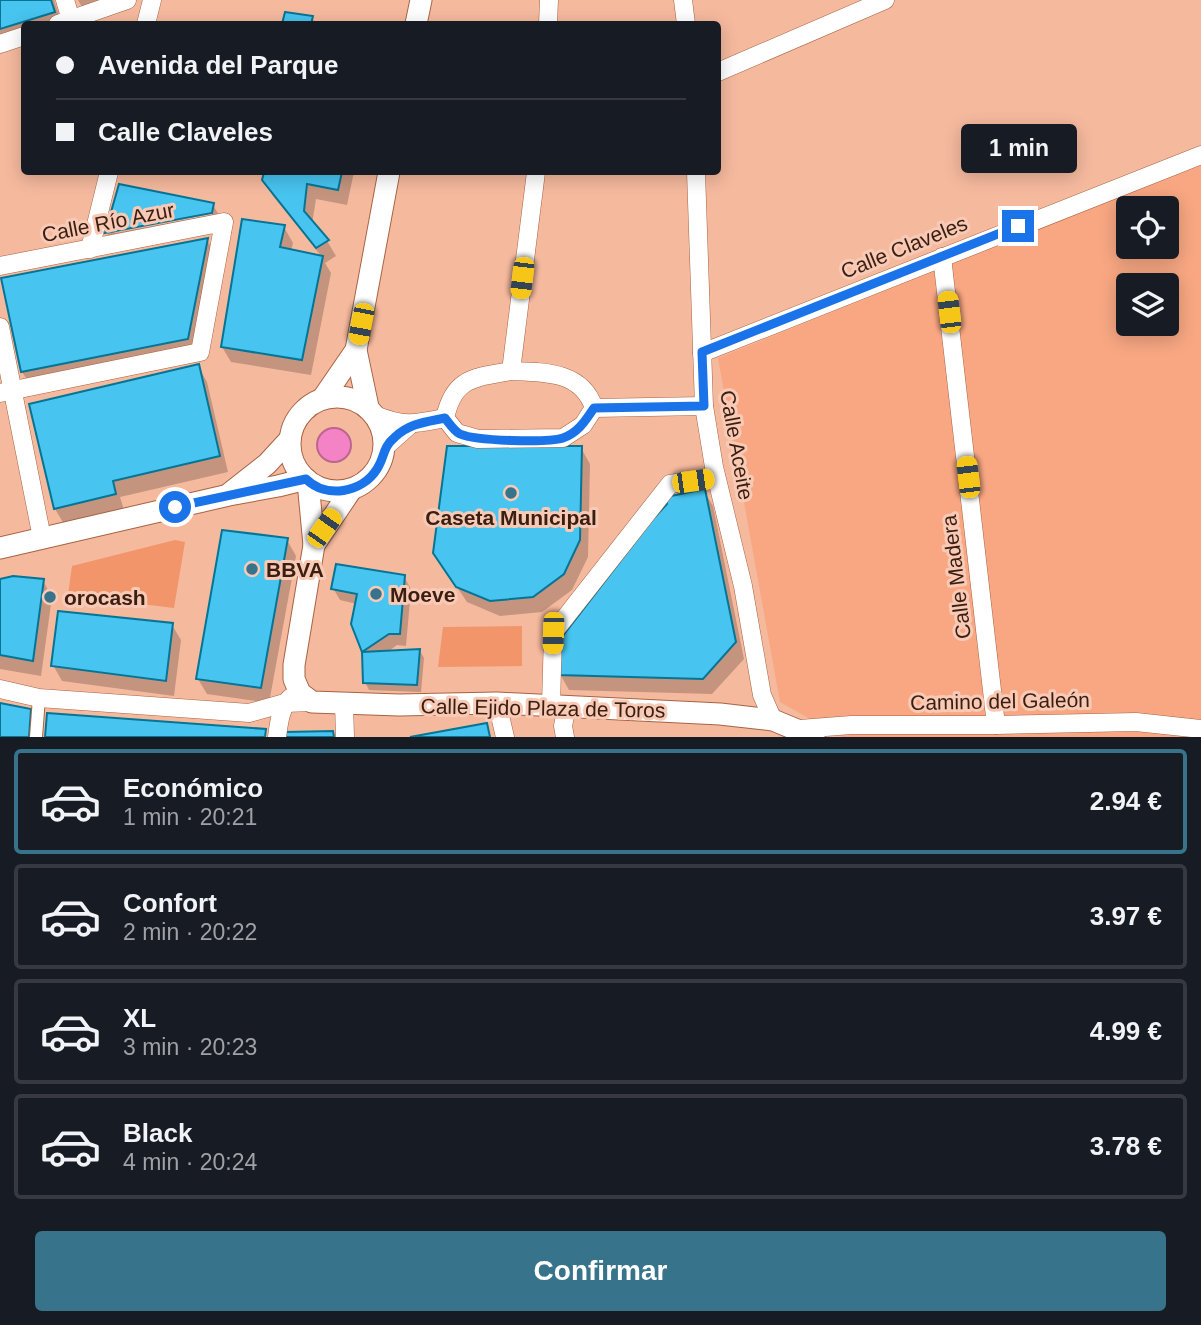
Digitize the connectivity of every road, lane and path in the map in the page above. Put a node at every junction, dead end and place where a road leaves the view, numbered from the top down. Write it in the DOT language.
graph roads {
  1 [pos="65,0"];
  2 [pos="127,0"];
  3 [pos="152,0"];
  4 [pos="421,0"];
  5 [pos="549,0"];
  6 [pos="683,0"];
  7 [pos="885,0"];
  8 [pos="65,21"];
  9 [pos="68,21"];
  10 [pos="147,21"];
  11 [pos="417,21"];
  12 [pos="548,21"];
  13 [pos="686,21"];
  14 [pos="21,37"];
  15 [pos="0,44"];
  16 [pos="721,71"];
  17 [pos="1201,155"];
  18 [pos="108,175"];
  19 [pos="388,175"];
  20 [pos="536,175"];
  21 [pos="696,175"];
  22 [pos="90,249"];
  23 [pos="942,257"];
  24 [pos="0,266"];
  25 [pos="0,327"];
  26 [pos="356,349"];
  27 [pos="702,352"];
  28 [pos="511,371"];
  29 [pos="6,392"];
  30 [pos="323,398"];
  31 [pos="704,406"];
  32 [pos="594,408"];
  33 [pos="371,411"];
  34 [pos="445,418"];
  35 [pos="410,425"];
  36 [pos="289,439"];
  37 [pos="384,448"];
  38 [pos="716,477"];
  39 [pos="307,480"];
  40 [pos="351,489"];
  41 [pos="229,495"];
  42 [pos="42,538"];
  43 [pos="314,545"];
  44 [pos="0,548"];
  45 [pos="0,690"];
  46 [pos="39,698"];
  47 [pos="299,700"];
  48 [pos="344,703"];
  49 [pos="497,703"];
  50 [pos="559,705"];
  51 [pos="774,720"];
  52 [pos="996,725"];
  53 [pos="1201,729"];
  54 [pos="807,733"];
  55 [pos="36,737"];
  56 [pos="277,737"];
  57 [pos="345,737"];
  58 [pos="505,737"];
  59 [pos="565,737"];
  1 -- 8 [label="street"];
  2 -- 9 [label="street"];
  3 -- 10 [label="street"];
  4 -- 11 [label="street"];
  5 -- 12 [label="street"];
  6 -- 13 [label="street"];
  7 -- 16 [label="street"];
  14 -- 15 [label="street"];
  17 -- 23 [label="street, Calle Claveles"];
  18 -- 22 [label="street"];
  19 -- 26 [label="street"];
  20 -- 28 [label="street"];
  21 -- 27 [label="street, Calle Aceite"];
  22 -- 24 [label="street, Calle Río Azur"];
  22 -- 29 [label="street, Calle Río Azur"];
  23 -- 27 [label="street, Calle Claveles"];
  23 -- 52 [label="street, Calle Madera"];
  25 -- 29 [label="street"];
  26 -- 30 [label="street"];
  26 -- 33 [label="street"];
  27 -- 31 [label="street, Calle Aceite"];
  28 -- 32 [label="street"];
  28 -- 34 [label="street"];
  29 -- 42 [label="street"];
  30 -- 33 [label="street"];
  30 -- 36 [label="street"];
  31 -- 32 [label="street"];
  31 -- 38 [label="street, Calle Aceite"];
  32 -- 34 [label="street"];
  33 -- 35 [label="street"];
  33 -- 37 [label="street"];
  34 -- 35 [label="street"];
  35 -- 37 [label="street"];
  36 -- 39 [label="street"];
  36 -- 41 [label="street"];
  37 -- 40 [label="street"];
  38 -- 50 [label="street"];
  38 -- 51 [label="street, Calle Aceite"];
  39 -- 40 [label="street"];
  39 -- 41 [label="street"];
  39 -- 43 [label="street"];
  40 -- 43 [label="street"];
  41 -- 42 [label="street"];
  42 -- 44 [label="street"];
  43 -- 47 [label="street"];
  45 -- 46 [label="street, Calle Ejido Plaza de Toros"];
  46 -- 47 [label="street, Calle Ejido Plaza de Toros"];
  46 -- 55 [label="street"];
  47 -- 48 [label="street, Calle Ejido Plaza de Toros"];
  47 -- 56 [label="street"];
  48 -- 49 [label="street, Calle Ejido Plaza de Toros"];
  48 -- 57 [label="street"];
  49 -- 50 [label="street, Calle Ejido Plaza de Toros"];
  49 -- 58 [label="street"];
  50 -- 51 [label="street, Calle Ejido Plaza de Toros"];
  50 -- 59 [label="street"];
  51 -- 54 [label="street, Calle Ejido Plaza de Toros"];
  52 -- 53 [label="street, Camino del Galeón"];
  52 -- 54 [label="street, Camino del Galeón"];
}
